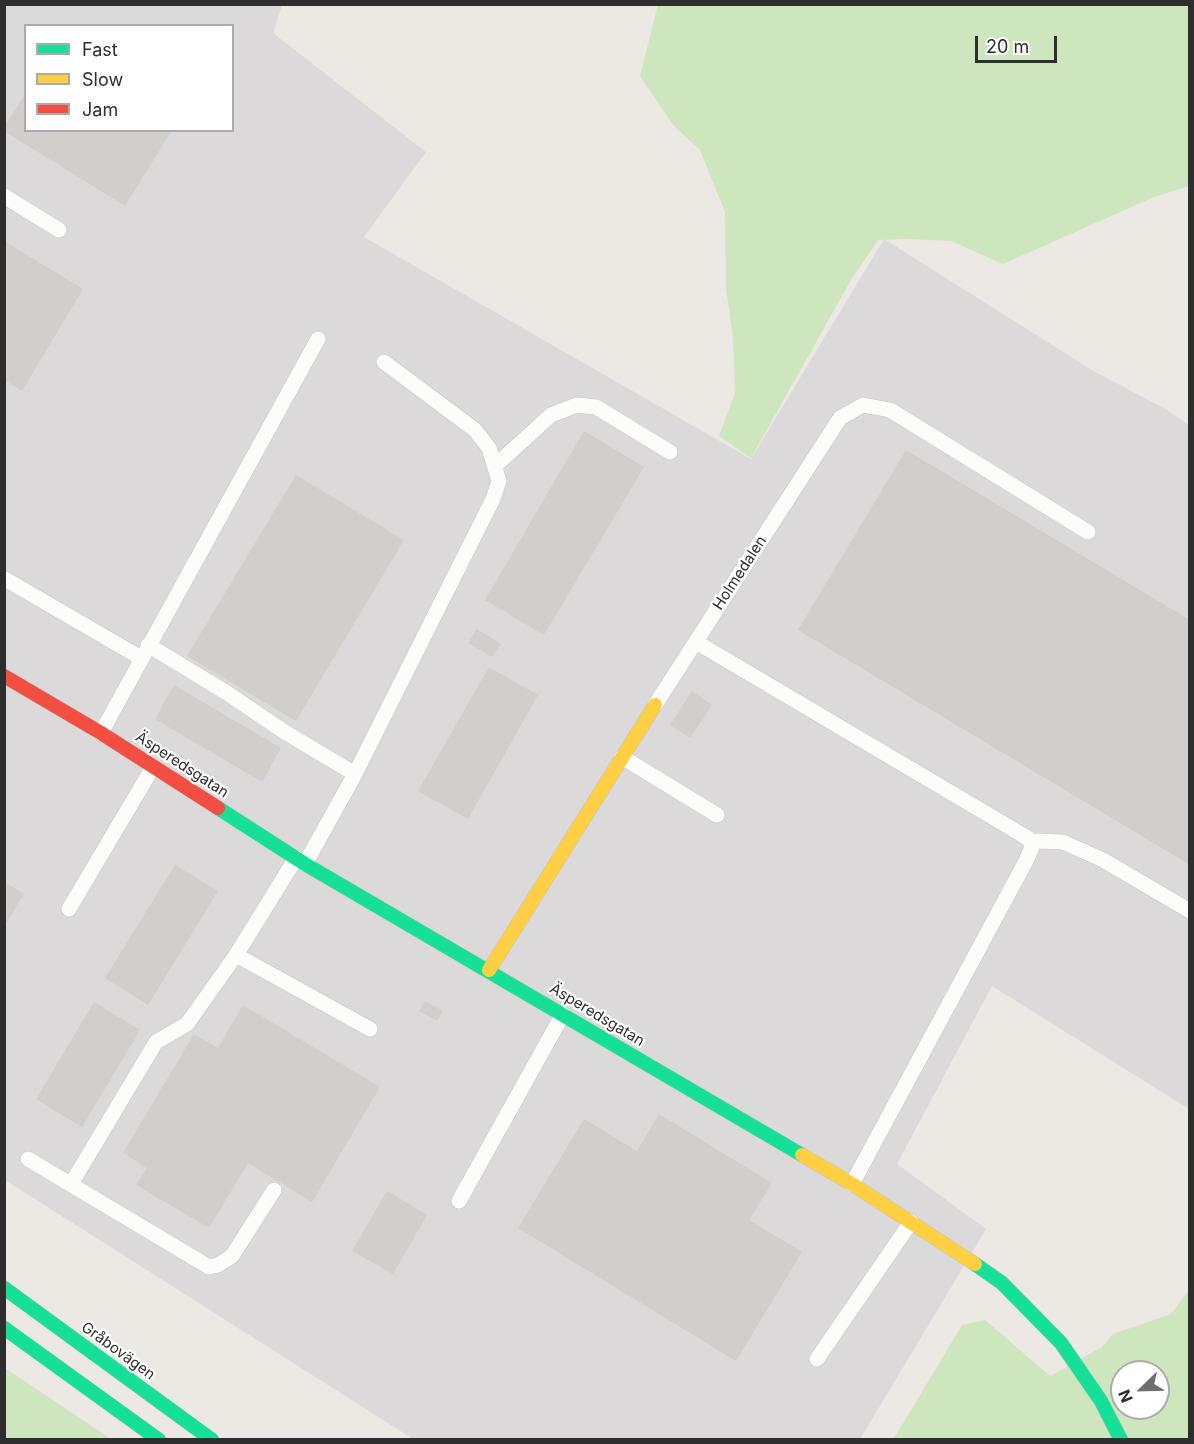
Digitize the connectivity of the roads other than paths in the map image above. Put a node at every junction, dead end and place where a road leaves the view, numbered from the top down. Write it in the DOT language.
graph roads {
  1 [pos="4,196"];
  2 [pos="58,230"];
  3 [pos="318,339"];
  4 [pos="384,362"];
  5 [pos="670,452"];
  6 [pos="495,466"];
  7 [pos="1088,532"];
  8 [pos="5,579"];
  9 [pos="696,642"];
  10 [pos="145,651"];
  11 [pos="6,680"];
  12 [pos="655,705"];
  13 [pos="101,733"];
  14 [pos="622,757"];
  15 [pos="153,767"];
  16 [pos="355,774"];
  17 [pos="717,815"];
  18 [pos="1031,844"];
  19 [pos="300,861"];
  20 [pos="69,909"];
  21 [pos="1190,911"];
  22 [pos="236,955"];
  23 [pos="489,970"];
  24 [pos="563,1014"];
  25 [pos="370,1029"];
  26 [pos="28,1159"];
  27 [pos="71,1184"];
  28 [pos="852,1184"];
  29 [pos="274,1190"];
  30 [pos="459,1201"];
  31 [pos="911,1222"];
  32 [pos="4,1288"];
  33 [pos="4,1328"];
  34 [pos="817,1359"];
  35 [pos="159,1440"];
  36 [pos="212,1440"];
  37 [pos="1121,1440"];
  1 -- 2 [label="lane"];
  3 -- 10 [label="lane"];
  4 -- 6 [label="lane"];
  5 -- 6 [label="lane"];
  6 -- 16 [label="lane"];
  7 -- 9 [label="lane, Holmedalen"];
  8 -- 10 [label="lane"];
  9 -- 12 [label="lane, Holmedalen"];
  9 -- 18 [label="lane"];
  10 -- 13 [label="lane"];
  10 -- 16 [label="lane"];
  11 -- 13 [label="street, Äsperedsgatan"];
  12 -- 14 [label="street, Holmedalen"];
  13 -- 15 [label="street, Äsperedsgatan"];
  14 -- 17 [label="lane"];
  14 -- 23 [label="street, Holmedalen"];
  15 -- 19 [label="street, Äsperedsgatan"];
  15 -- 20 [label="lane"];
  16 -- 19 [label="lane"];
  18 -- 21 [label="lane"];
  18 -- 28 [label="lane"];
  19 -- 22 [label="lane"];
  19 -- 23 [label="street, Äsperedsgatan"];
  22 -- 25 [label="lane"];
  22 -- 27 [label="lane"];
  23 -- 24 [label="street, Äsperedsgatan"];
  24 -- 28 [label="street, Äsperedsgatan"];
  24 -- 30 [label="lane"];
  26 -- 27 [label="lane"];
  27 -- 29 [label="lane"];
  28 -- 31 [label="street, Äsperedsgatan"];
  31 -- 34 [label="lane"];
  31 -- 37 [label="street, Äsperedsgatan"];
  32 -- 36 [label="street, Gråbovägen"];
  33 -- 35 [label="street"];
}
